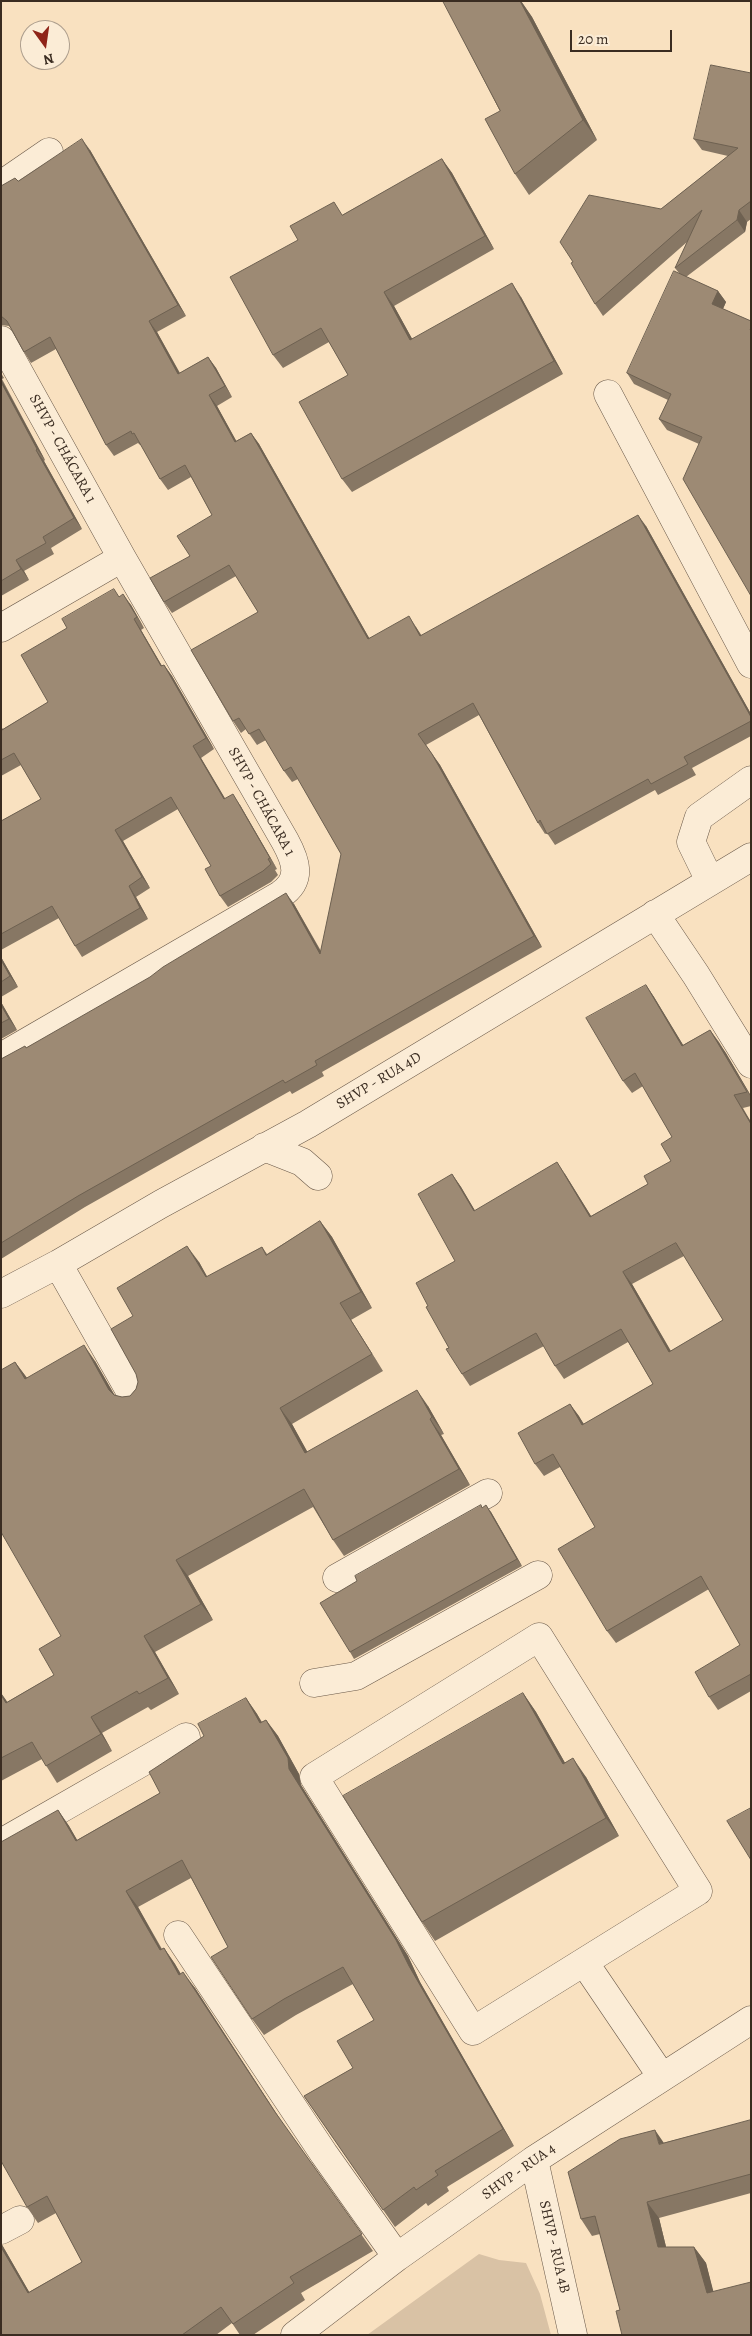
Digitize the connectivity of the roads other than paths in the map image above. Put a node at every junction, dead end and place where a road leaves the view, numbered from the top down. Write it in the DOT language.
graph roads {
  1 [pos="49,152"];
  2 [pos="1,185"];
  3 [pos="1,340"];
  4 [pos="608,394"];
  5 [pos="122,558"];
  6 [pos="1,628"];
  7 [pos="751,664"];
  8 [pos="751,780"];
  9 [pos="751,857"];
  10 [pos="710,881"];
  11 [pos="655,914"];
  12 [pos="1,1056"];
  13 [pos="751,1064"];
  14 [pos="308,1124"];
  15 [pos="264,1147"];
  16 [pos="58,1264"];
  17 [pos="1,1294"];
  18 [pos="134,1398"];
  19 [pos="488,1493"];
  20 [pos="538,1575"];
  21 [pos="337,1578"];
  22 [pos="314,1683"];
  23 [pos="186,1737"];
  24 [pos="1,1843"];
  25 [pos="178,1934"];
  26 [pos="584,1962"];
  27 [pos="751,2020"];
  28 [pos="662,2077"];
  29 [pos="534,2160"];
  30 [pos="397,2257"];
  31 [pos="295,2335"];
  32 [pos="573,2335"];
  1 -- 2 [label="street"];
  3 -- 5 [label="street, SHVP - CHÁCARA 1"];
  4 -- 7 [label="street"];
  5 -- 6 [label="street"];
  5 -- 12 [label="street, SHVP - CHÁCARA 1"];
  8 -- 10 [label="street"];
  9 -- 10 [label="street, SHVP - RUA 4D"];
  10 -- 11 [label="street, SHVP - RUA 4D"];
  11 -- 13 [label="street"];
  11 -- 14 [label="street, SHVP - RUA 4D"];
  14 -- 15 [label="street, SHVP - RUA 4D"];
  14 -- 15 [label="street"];
  15 -- 16 [label="street, SHVP - RUA 4D"];
  16 -- 17 [label="street, SHVP - RUA 4D"];
  16 -- 18 [label="street"];
  19 -- 21 [label="street"];
  20 -- 22 [label="street"];
  23 -- 24 [label="street"];
  25 -- 30 [label="street"];
  26 -- 26 [label="street"];
  26 -- 28 [label="street"];
  27 -- 28 [label="street, SHVP - RUA 4"];
  28 -- 29 [label="street, SHVP - RUA 4"];
  29 -- 30 [label="street, SHVP - RUA 4"];
  29 -- 32 [label="street, SHVP - RUA 4B"];
  30 -- 31 [label="street, SHVP - RUA 4"];
}
